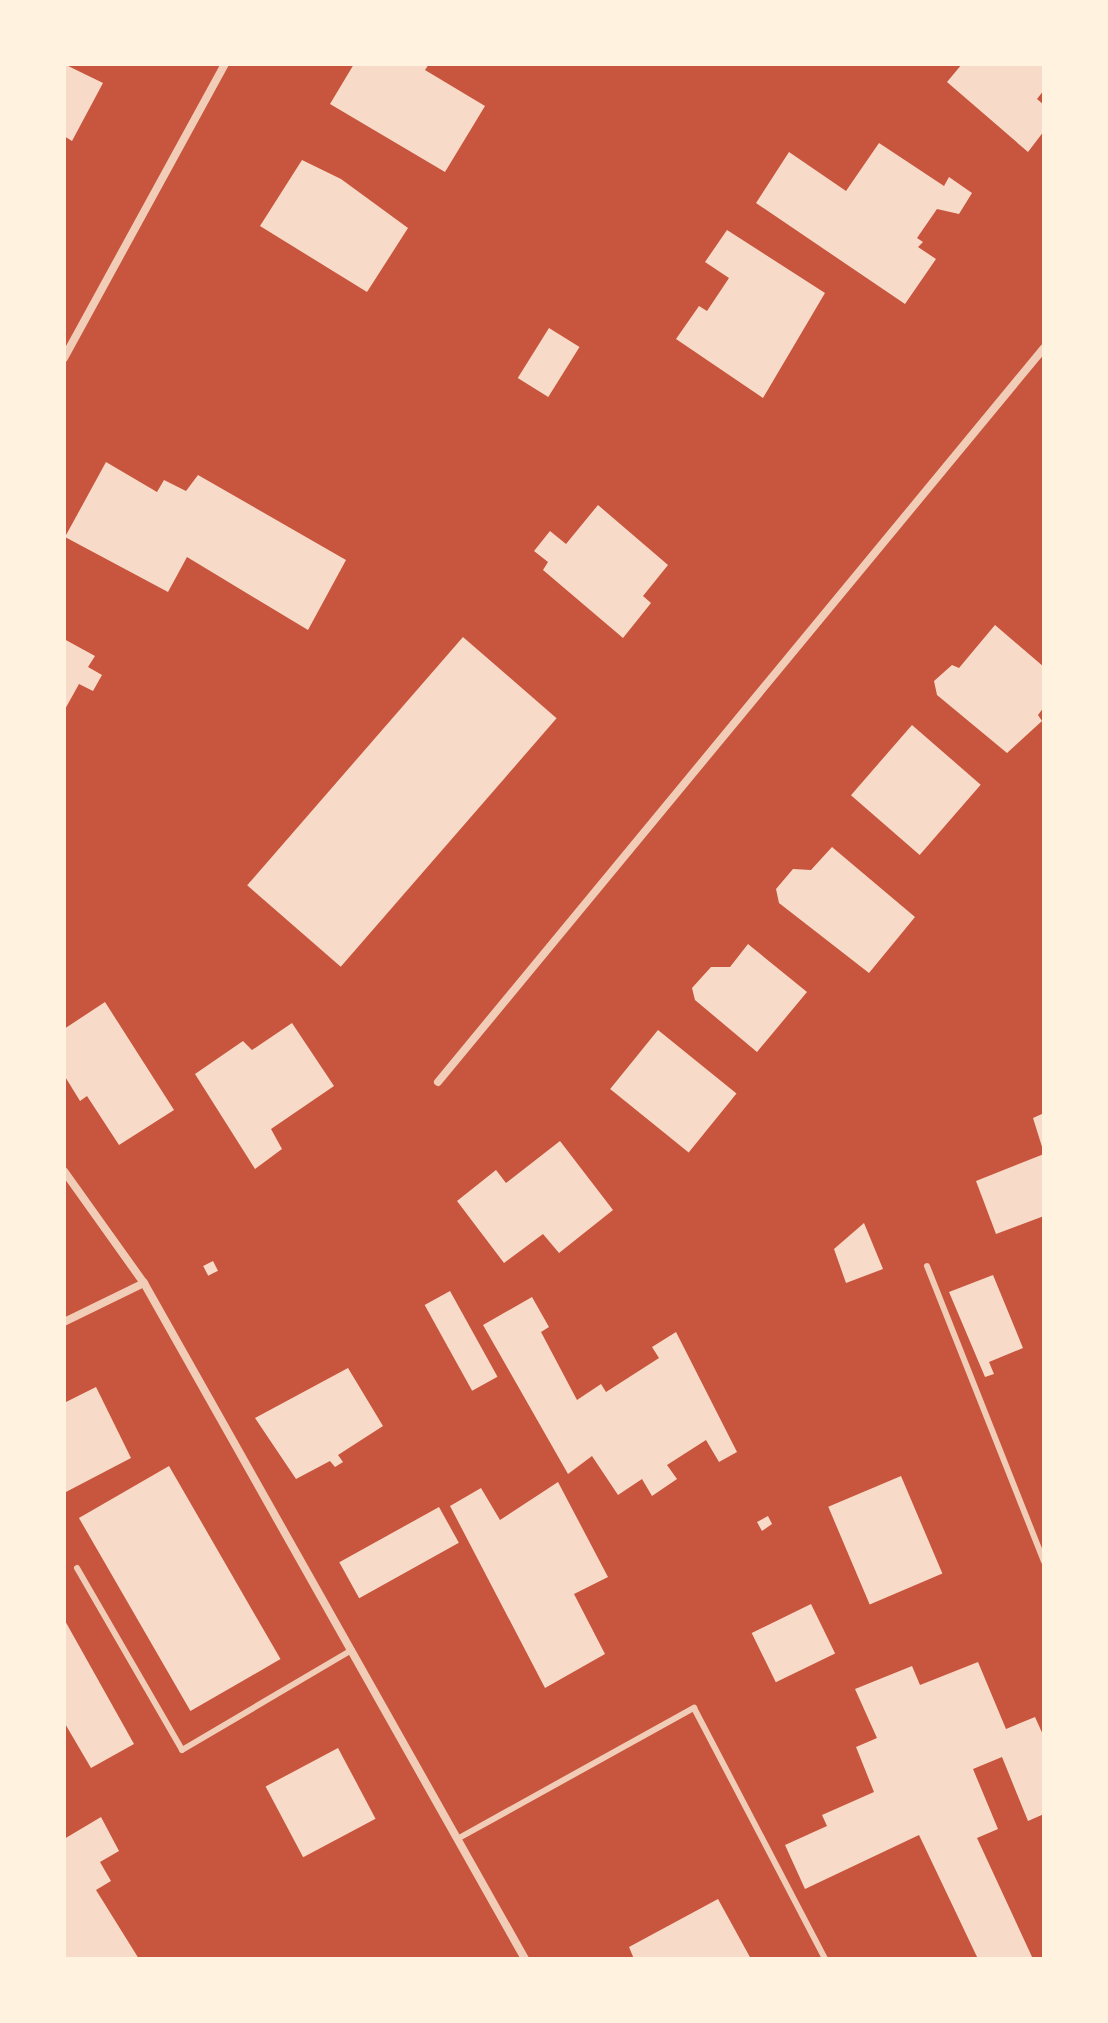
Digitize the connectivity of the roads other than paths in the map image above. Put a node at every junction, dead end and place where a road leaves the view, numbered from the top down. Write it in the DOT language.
graph roads {
  1 [pos="225,64"];
  2 [pos="1044,348"];
  3 [pos="64,358"];
  4 [pos="438,1082"];
  5 [pos="64,1171"];
  6 [pos="927,1266"];
  7 [pos="144,1283"];
  8 [pos="64,1322"];
  9 [pos="1044,1562"];
  10 [pos="77,1568"];
  11 [pos="352,1650"];
  12 [pos="459,1838"];
  13 [pos="525,1959"];
  14 [pos="825,1959"];
  1 -- 3 [label="street"];
  2 -- 4 [label="street"];
  5 -- 7 [label="street"];
  6 -- 9 [label="lane"];
  7 -- 8 [label="street"];
  7 -- 11 [label="street"];
  10 -- 11 [label="lane"];
  11 -- 12 [label="street"];
  12 -- 13 [label="street"];
  12 -- 14 [label="lane"];
}
